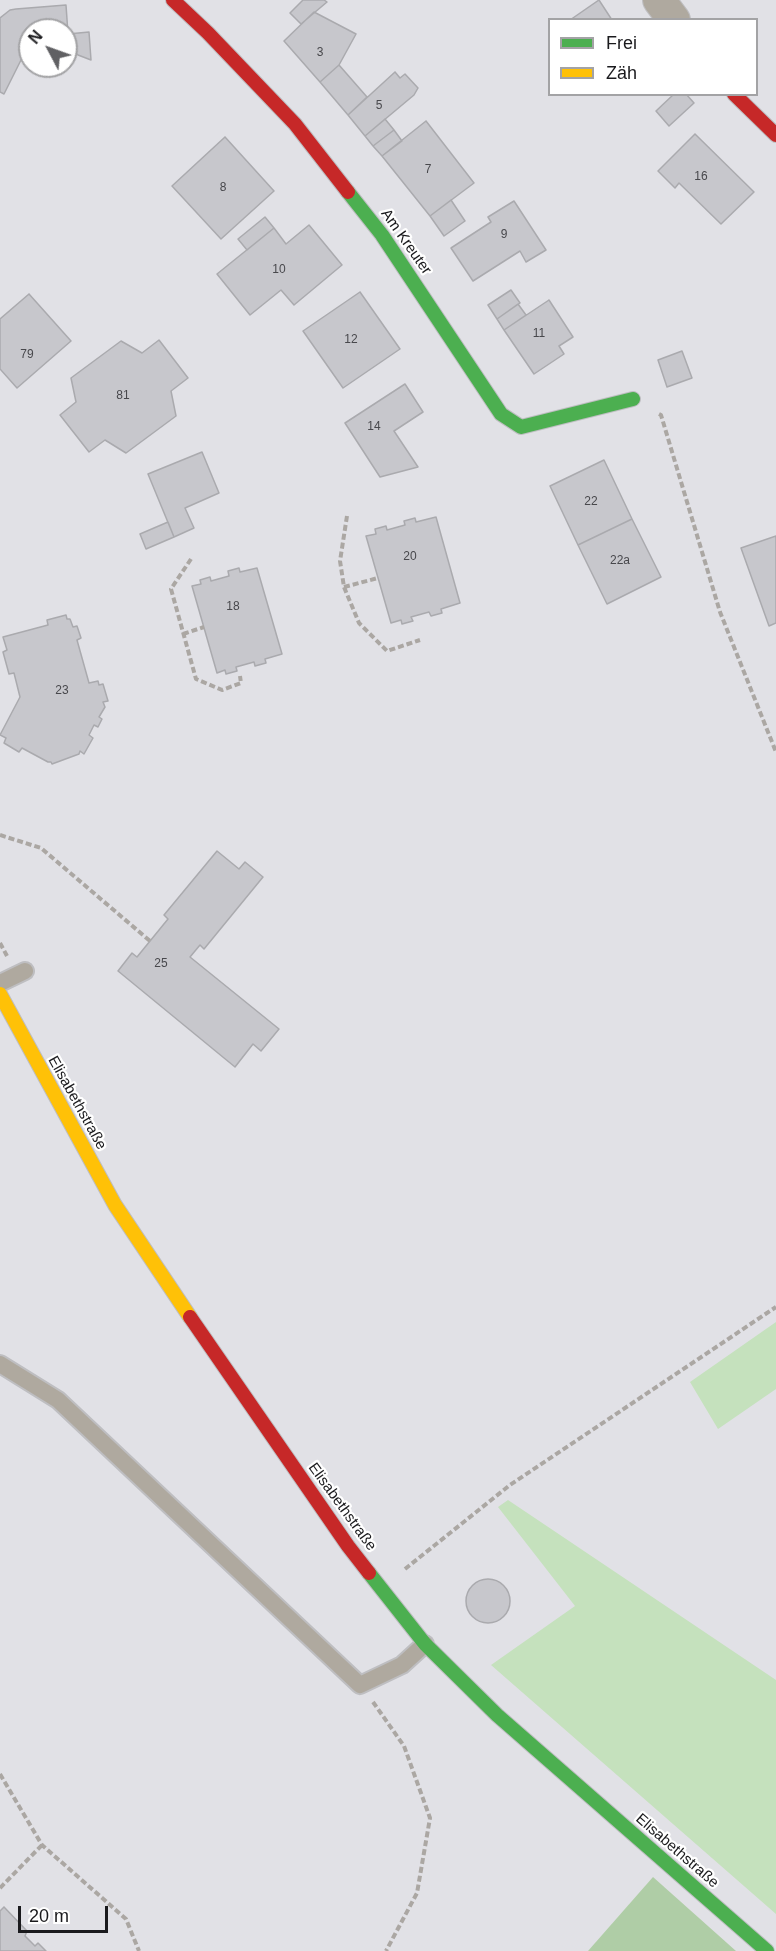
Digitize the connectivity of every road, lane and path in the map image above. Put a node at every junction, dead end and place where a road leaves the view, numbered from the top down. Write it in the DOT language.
graph roads {
  1 [pos="173,0"];
  2 [pos="659,0"];
  3 [pos="672,18"];
  4 [pos="736,96"];
  5 [pos="776,135"];
  6 [pos="633,399"];
  7 [pos="347,516"];
  8 [pos="191,559"];
  9 [pos="378,578"];
  10 [pos="344,587"];
  11 [pos="204,627"];
  12 [pos="183,634"];
  13 [pos="420,640"];
  14 [pos="240,676"];
  15 [pos="776,752"];
  16 [pos="0,835"];
  17 [pos="150,941"];
  18 [pos="0,943"];
  19 [pos="21,973"];
  20 [pos="0,983"];
  21 [pos="0,994"];
  22 [pos="776,1307"];
  23 [pos="0,1364"];
  24 [pos="382,1587"];
  25 [pos="424,1644"];
  26 [pos="360,1685"];
  27 [pos="0,1774"];
  28 [pos="42,1845"];
  29 [pos="0,1888"];
  30 [pos="139,1951"];
  31 [pos="386,1951"];
  32 [pos="767,1951"];
  1 -- 6 [label="street, Am Kreuter"];
  2 -- 3 [label="street"];
  4 -- 5 [label="street"];
  6 -- 15 [label="path"];
  7 -- 10 [label="path"];
  8 -- 12 [label="path"];
  9 -- 10 [label="path"];
  10 -- 13 [label="path"];
  11 -- 12 [label="path"];
  12 -- 14 [label="path"];
  16 -- 17 [label="path"];
  18 -- 19 [label="path"];
  19 -- 20 [label="lane"];
  21 -- 24 [label="street, Elisabethstraße"];
  22 -- 24 [label="path"];
  23 -- 26 [label="lane"];
  24 -- 25 [label="street, Elisabethstraße"];
  25 -- 26 [label="lane"];
  25 -- 32 [label="street, Elisabethstraße"];
  26 -- 31 [label="path"];
  27 -- 28 [label="path"];
  28 -- 29 [label="path"];
  28 -- 30 [label="path"];
}
